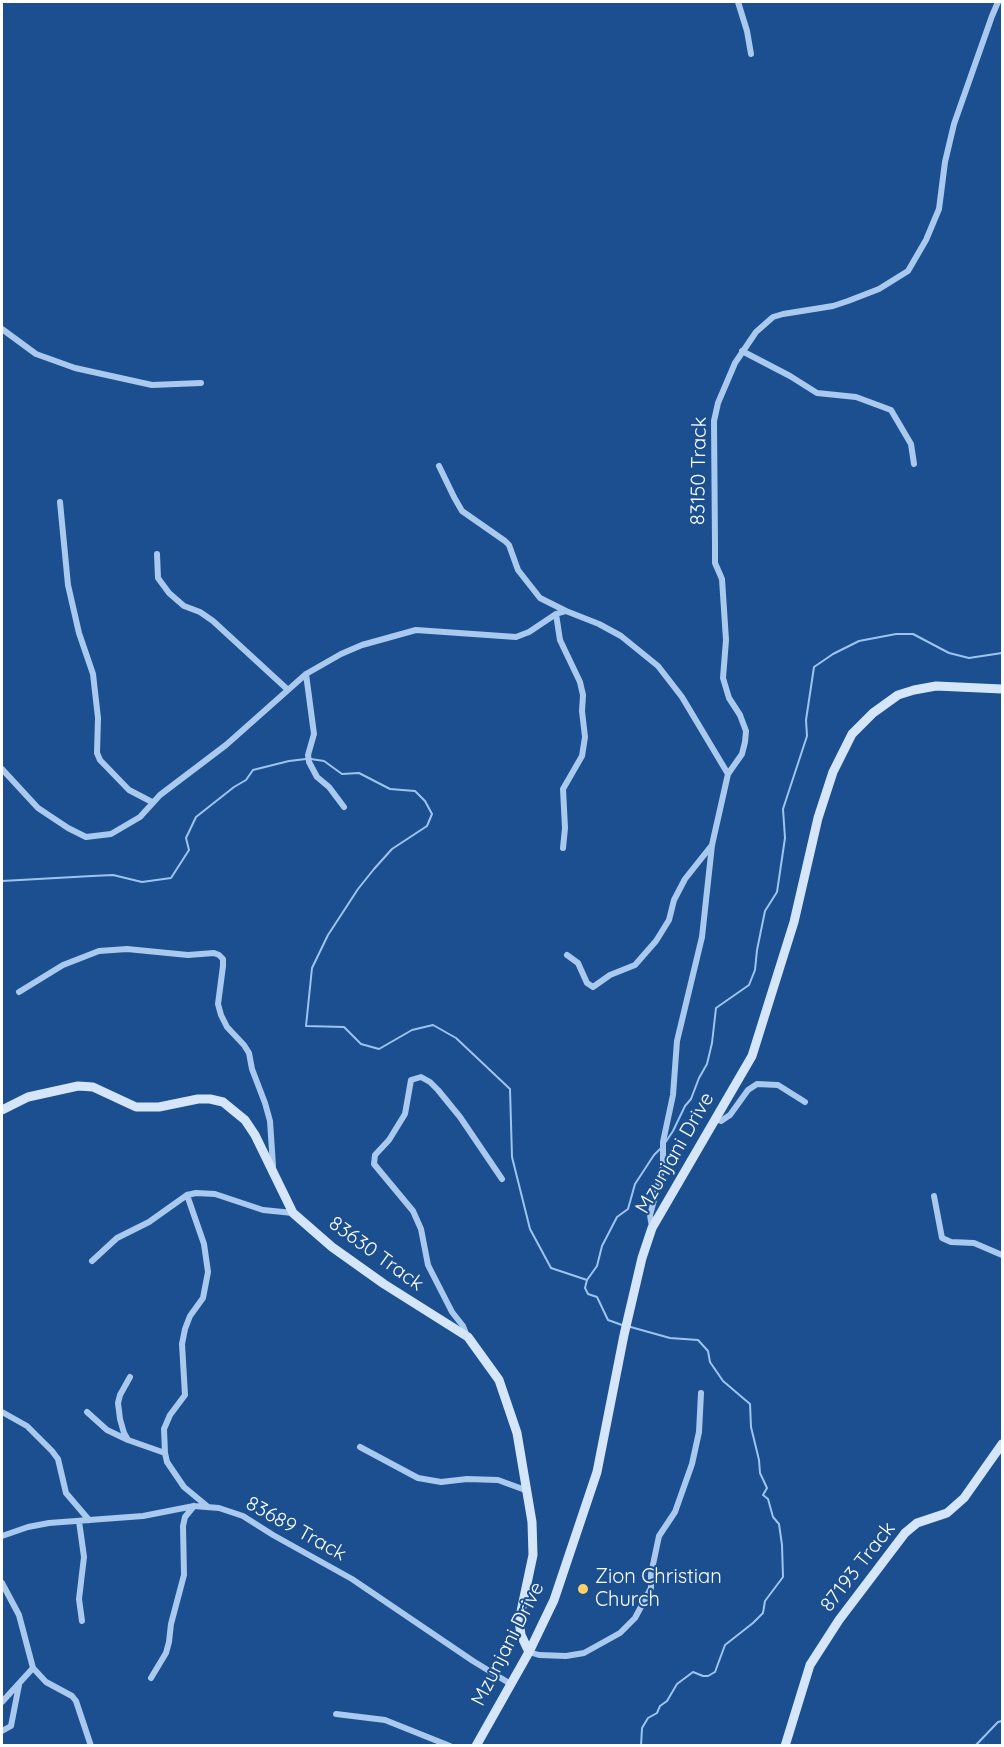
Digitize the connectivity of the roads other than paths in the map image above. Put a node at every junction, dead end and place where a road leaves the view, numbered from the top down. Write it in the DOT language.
graph roads {
  1 [pos="738,2"];
  2 [pos="998,2"];
  3 [pos="751,54"];
  4 [pos="2,329"];
  5 [pos="742,351"];
  6 [pos="201,383"];
  7 [pos="914,464"];
  8 [pos="439,466"];
  9 [pos="60,502"];
  10 [pos="157,554"];
  11 [pos="566,611"];
  12 [pos="556,614"];
  13 [pos="306,674"];
  14 [pos="287,689"];
  15 [pos="1002,689"];
  16 [pos="2,769"];
  17 [pos="728,774"];
  18 [pos="152,802"];
  19 [pos="344,807"];
  20 [pos="712,845"];
  21 [pos="563,848"];
  22 [pos="567,955"];
  23 [pos="19,992"];
  24 [pos="805,1102"];
  25 [pos="2,1110"];
  26 [pos="716,1119"];
  27 [pos="273,1169"];
  28 [pos="502,1179"];
  29 [pos="187,1195"];
  30 [pos="934,1196"];
  31 [pos="293,1213"];
  32 [pos="652,1228"];
  33 [pos="1002,1255"];
  34 [pos="92,1261"];
  35 [pos="468,1338"];
  36 [pos="130,1377"];
  37 [pos="701,1393"];
  38 [pos="2,1412"];
  39 [pos="87,1412"];
  40 [pos="128,1440"];
  41 [pos="1002,1444"];
  42 [pos="360,1447"];
  43 [pos="165,1453"];
  44 [pos="528,1492"];
  45 [pos="194,1506"];
  46 [pos="208,1506"];
  47 [pos="89,1520"];
  48 [pos="79,1521"];
  49 [pos="2,1536"];
  50 [pos="2,1583"];
  51 [pos="82,1621"];
  52 [pos="529,1652"];
  53 [pos="33,1668"];
  54 [pos="151,1678"];
  55 [pos="510,1683"];
  56 [pos="20,1685"];
  57 [pos="2,1702"];
  58 [pos="336,1714"];
  59 [pos="2,1731"];
  60 [pos="91,1746"];
  61 [pos="450,1746"];
  62 [pos="476,1746"];
  63 [pos="785,1746"];
  1 -- 3 [label="street"];
  2 -- 5 [label="street, 83150 Track"];
  4 -- 6 [label="street"];
  5 -- 7 [label="street"];
  5 -- 17 [label="street, 83150 Track"];
  8 -- 11 [label="street"];
  9 -- 18 [label="street"];
  10 -- 14 [label="street"];
  11 -- 12 [label="street"];
  11 -- 17 [label="street"];
  12 -- 13 [label="street"];
  12 -- 21 [label="street"];
  13 -- 14 [label="street"];
  13 -- 19 [label="street"];
  14 -- 18 [label="street"];
  15 -- 26 [label="street, Mzunjani Drive"];
  16 -- 18 [label="street"];
  17 -- 20 [label="street, 83150 Track"];
  20 -- 22 [label="street"];
  20 -- 32 [label="street, 83150 Track"];
  23 -- 27 [label="street"];
  24 -- 26 [label="street"];
  25 -- 27 [label="street, 83630 Track"];
  26 -- 32 [label="street, Mzunjani Drive"];
  27 -- 31 [label="street, 83630 Track"];
  28 -- 35 [label="street"];
  29 -- 31 [label="street"];
  29 -- 34 [label="street"];
  29 -- 43 [label="street"];
  30 -- 33 [label="street"];
  31 -- 35 [label="street, 83630 Track"];
  32 -- 52 [label="street, Mzunjani Drive"];
  35 -- 44 [label="street, 83630 Track"];
  36 -- 40 [label="street"];
  37 -- 52 [label="street"];
  38 -- 47 [label="street"];
  39 -- 40 [label="street"];
  40 -- 43 [label="street"];
  41 -- 63 [label="street, 87193 Track"];
  42 -- 44 [label="street"];
  43 -- 46 [label="street"];
  44 -- 52 [label="street, 83630 Track"];
  45 -- 46 [label="street, 83689 Track"];
  45 -- 47 [label="street, 83689 Track"];
  45 -- 54 [label="street"];
  46 -- 55 [label="street, 83689 Track"];
  47 -- 48 [label="street, 83689 Track"];
  48 -- 49 [label="street, 83689 Track"];
  48 -- 51 [label="street"];
  50 -- 53 [label="street"];
  52 -- 55 [label="street, Mzunjani Drive"];
  53 -- 56 [label="street"];
  53 -- 60 [label="street"];
  55 -- 62 [label="street, Mzunjani Drive"];
  56 -- 57 [label="street"];
  56 -- 59 [label="street"];
  58 -- 61 [label="street"];
}
